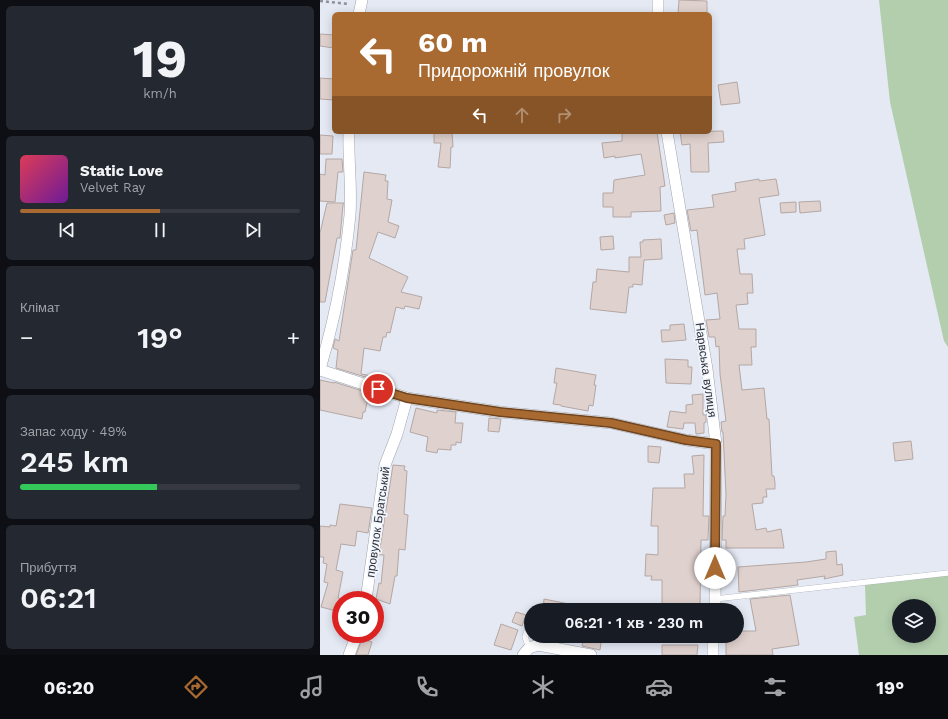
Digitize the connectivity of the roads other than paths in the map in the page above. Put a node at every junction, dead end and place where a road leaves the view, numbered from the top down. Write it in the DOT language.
graph roads {
  1 [pos="658,0"];
  2 [pos="658,12"];
  3 [pos="349,134"];
  4 [pos="667,134"];
  5 [pos="320,370"];
  6 [pos="407,398"];
  7 [pos="716,444"];
  8 [pos="948,573"];
  9 [pos="367,591"];
  10 [pos="715,603"];
  11 [pos="723,603"];
  12 [pos="354,643"];
  13 [pos="714,643"];
  14 [pos="526,652"];
  15 [pos="350,655"];
  16 [pos="591,655"];
  17 [pos="713,655"];
  1 -- 2 [label="street"];
  3 -- 5 [label="street"];
  4 -- 7 [label="street, Нарвська вулиця"];
  5 -- 6 [label="street"];
  6 -- 7 [label="street"];
  6 -- 9 [label="street, провулок Братський"];
  7 -- 10 [label="street, Нарвська вулиця"];
  8 -- 11 [label="lane"];
  12 -- 15 [label="street"];
  13 -- 17 [label="street"];
  14 -- 16 [label="street"];
}
